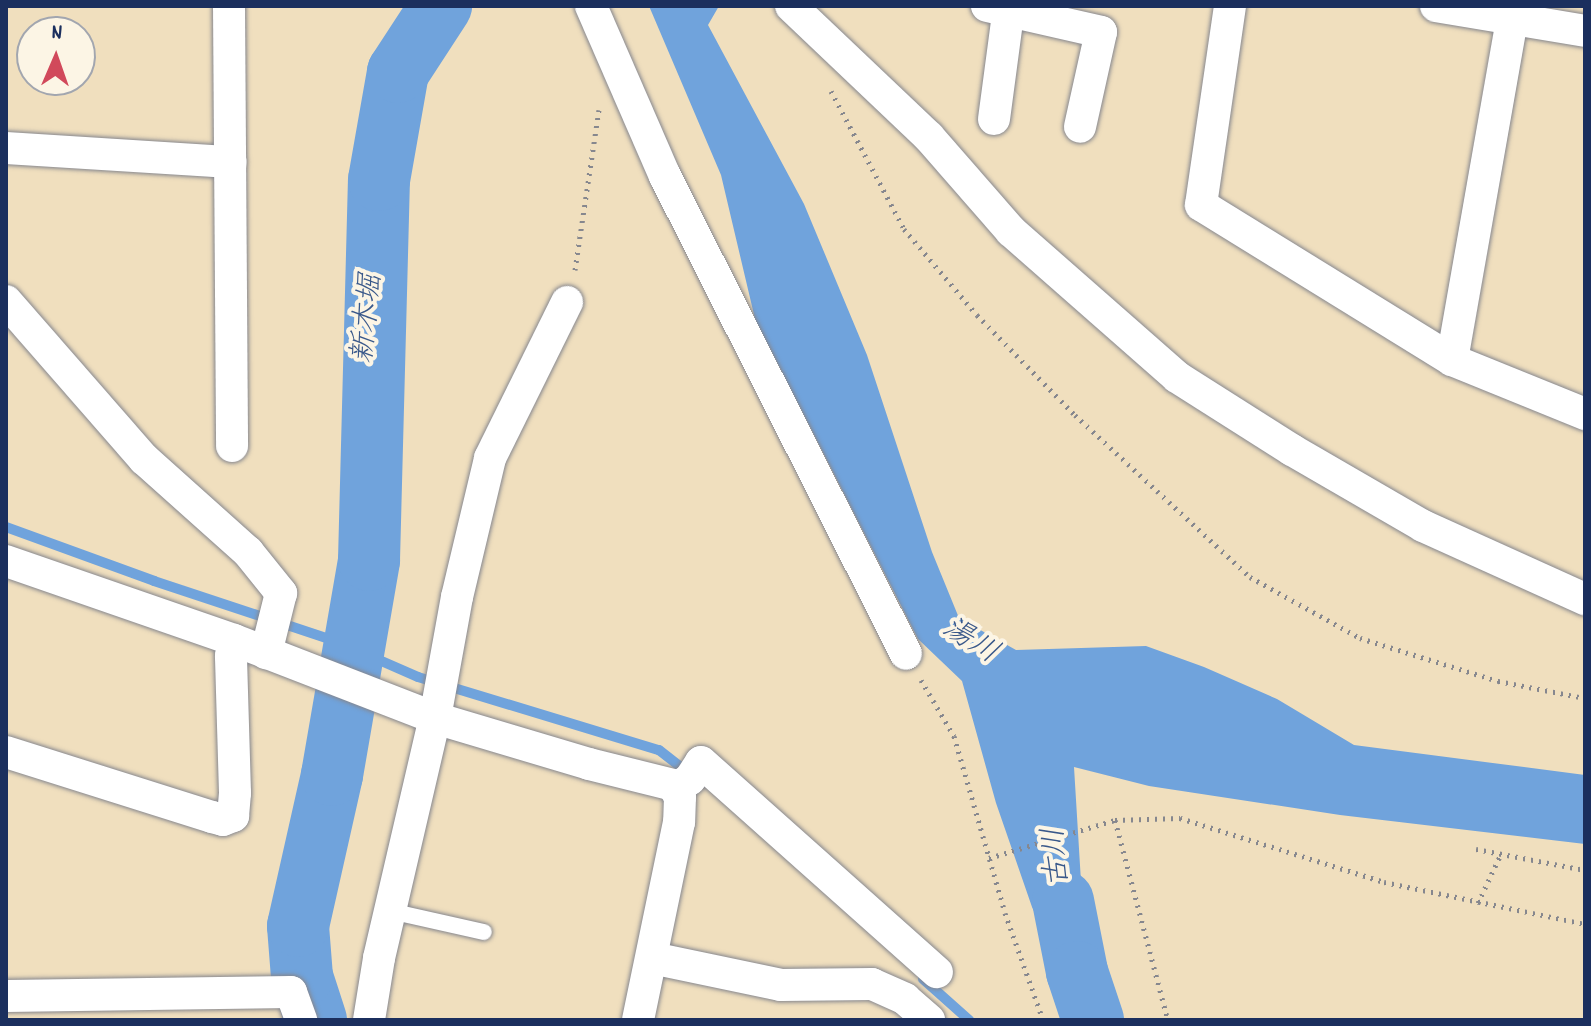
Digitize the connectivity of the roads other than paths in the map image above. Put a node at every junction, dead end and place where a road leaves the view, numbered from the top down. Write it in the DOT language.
graph roads {
  1 [pos="229,6"];
  2 [pos="591,6"];
  3 [pos="791,6"];
  4 [pos="1230,6"];
  5 [pos="1436,6"];
  6 [pos="1002,8"];
  7 [pos="1512,19"];
  8 [pos="1585,31"];
  9 [pos="994,119"];
  10 [pos="1080,127"];
  11 [pos="6,148"];
  12 [pos="231,162"];
  13 [pos="6,301"];
  14 [pos="567,302"];
  15 [pos="1452,360"];
  16 [pos="1585,414"];
  17 [pos="232,446"];
  18 [pos="6,561"];
  19 [pos="1585,599"];
  20 [pos="271,632"];
  21 [pos="234,640"];
  22 [pos="906,654"];
  23 [pos="435,718"];
  24 [pos="6,752"];
  25 [pos="677,788"];
  26 [pos="390,911"];
  27 [pos="484,932"];
  28 [pos="652,958"];
  29 [pos="937,972"];
  30 [pos="6,996"];
  31 [pos="301,1020"];
  32 [pos="369,1020"];
  33 [pos="638,1020"];
  34 [pos="929,1020"];
  1 -- 12 [label="street"];
  2 -- 22 [label="street"];
  3 -- 19 [label="street"];
  4 -- 15 [label="street"];
  5 -- 7 [label="street"];
  6 -- 9 [label="street"];
  6 -- 10 [label="street"];
  7 -- 8 [label="street"];
  7 -- 15 [label="street"];
  11 -- 12 [label="street"];
  12 -- 17 [label="street"];
  13 -- 20 [label="street"];
  14 -- 23 [label="street"];
  15 -- 16 [label="street"];
  18 -- 21 [label="street"];
  20 -- 21 [label="street"];
  20 -- 23 [label="street"];
  21 -- 24 [label="street"];
  23 -- 25 [label="street"];
  23 -- 26 [label="street"];
  25 -- 28 [label="street"];
  25 -- 29 [label="street"];
  26 -- 27 [label="lane"];
  26 -- 32 [label="street"];
  28 -- 33 [label="street"];
  28 -- 34 [label="street"];
  30 -- 31 [label="street"];
}
